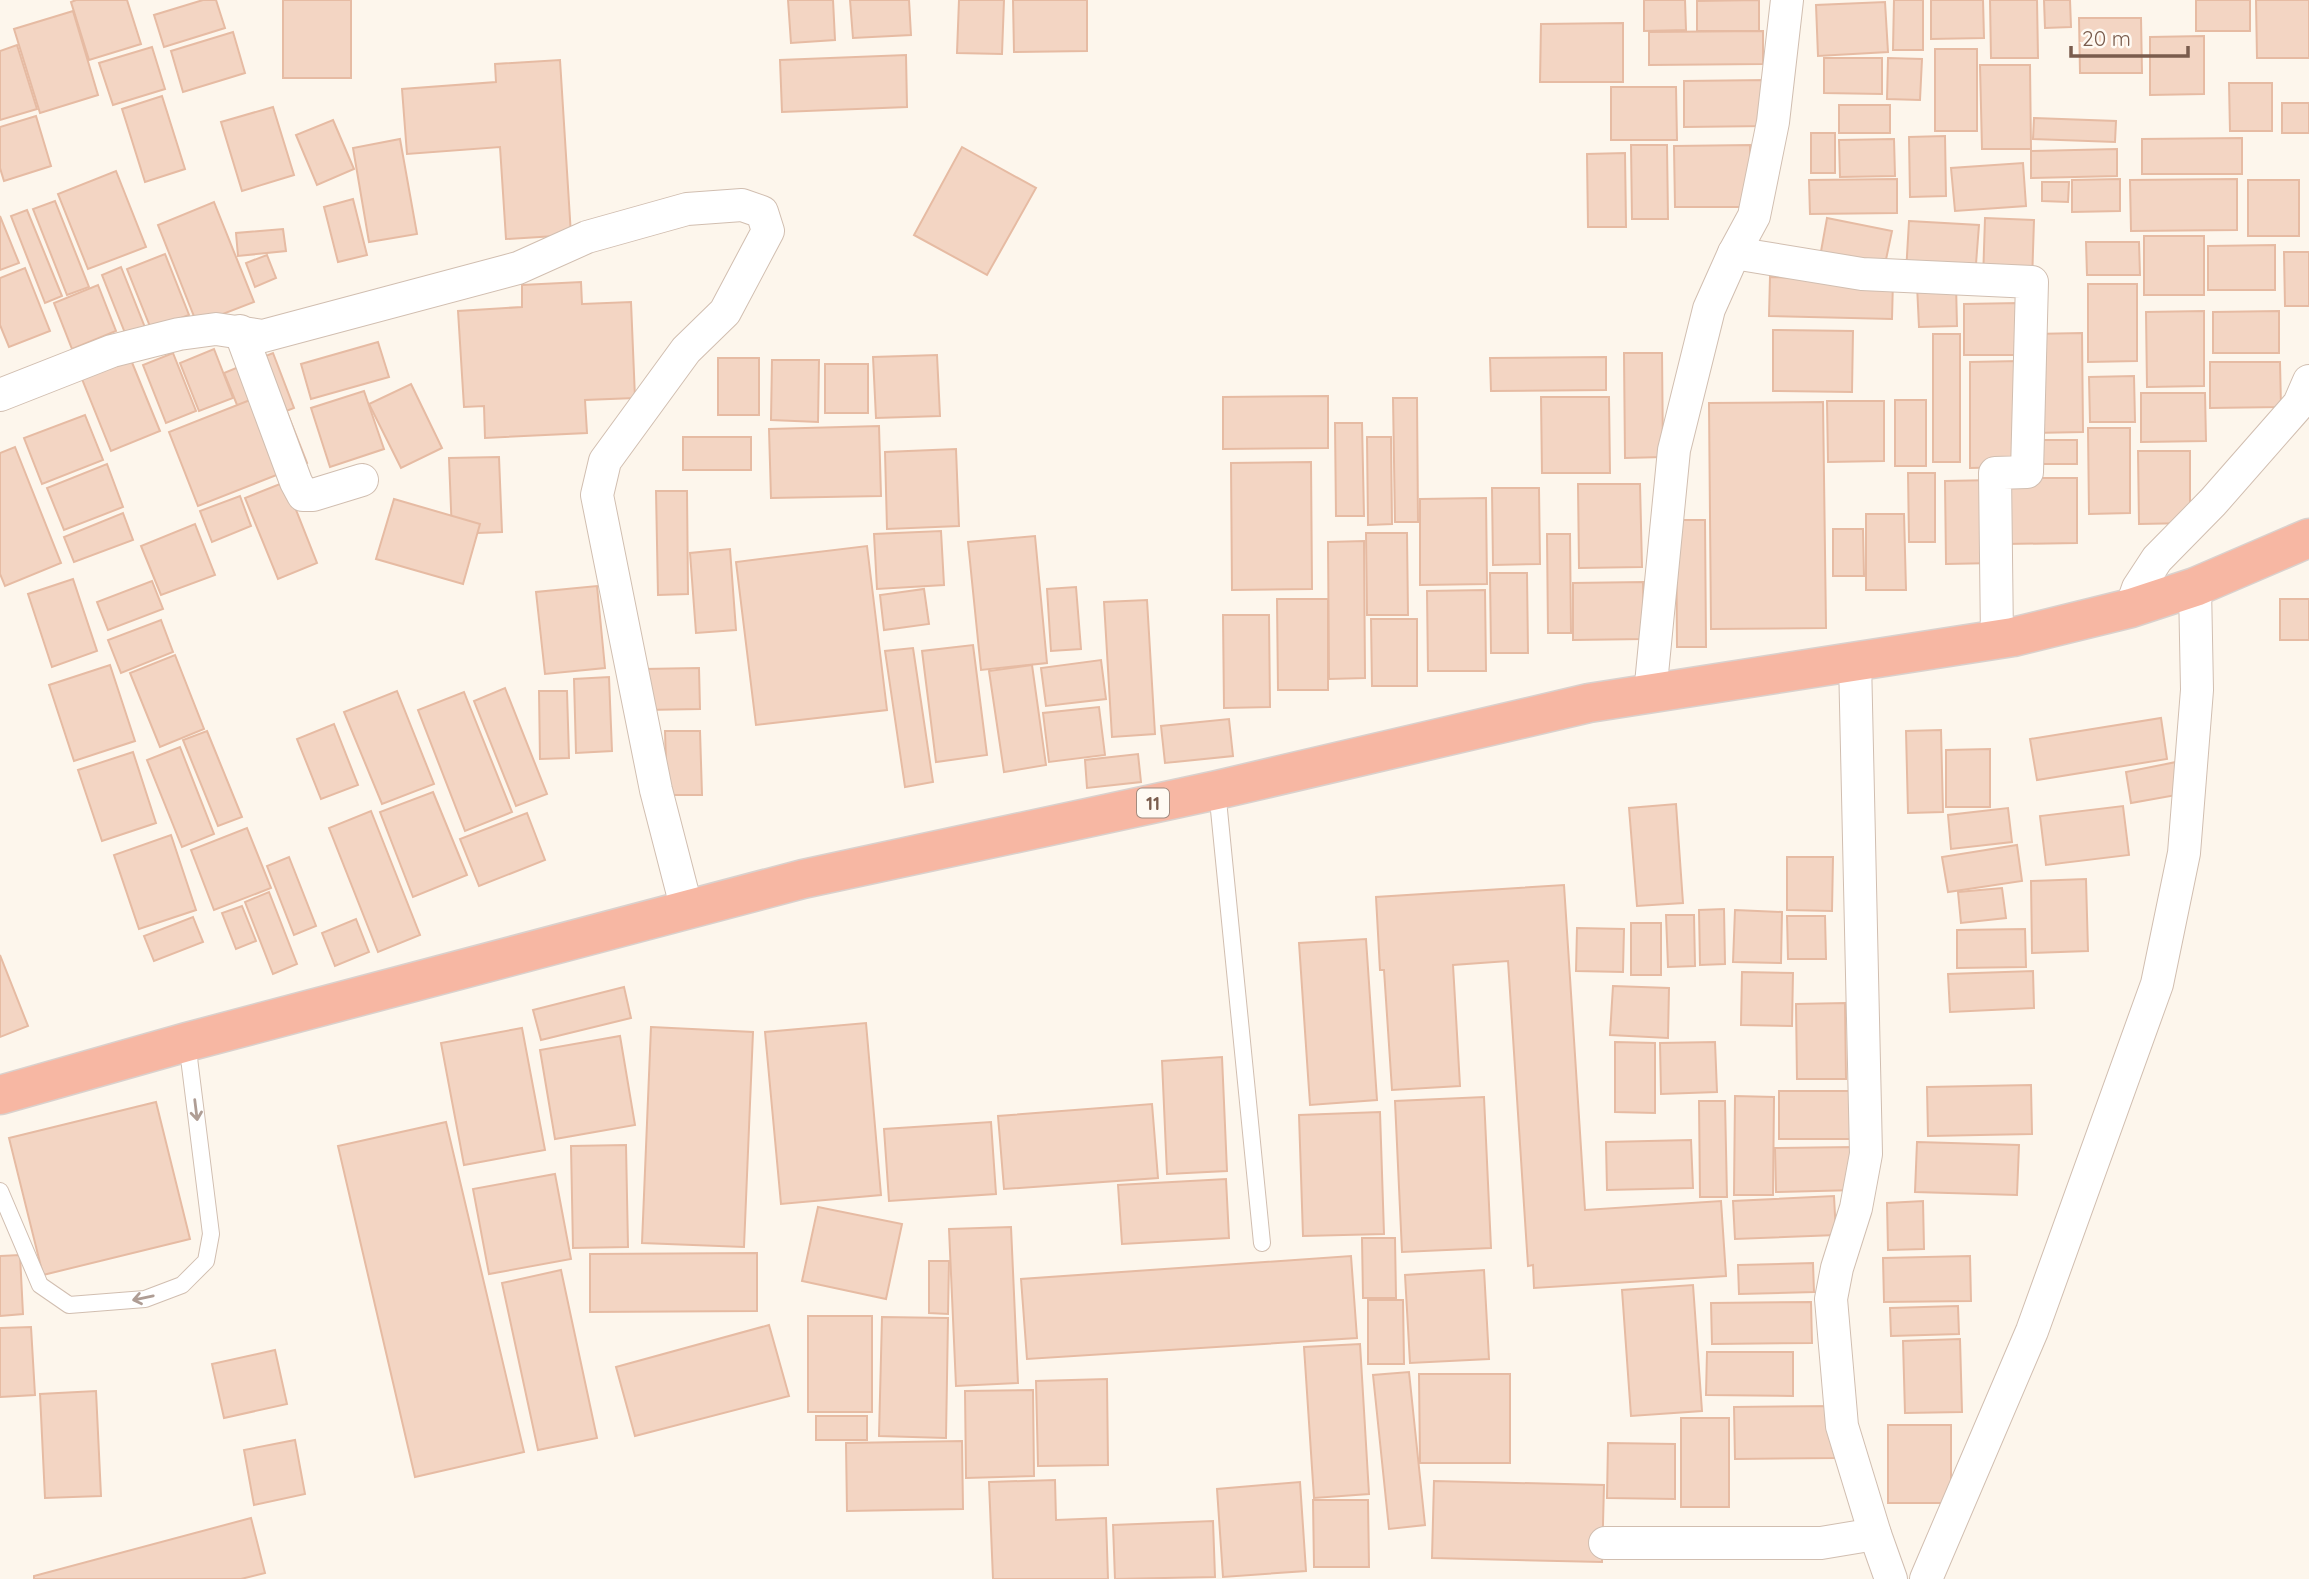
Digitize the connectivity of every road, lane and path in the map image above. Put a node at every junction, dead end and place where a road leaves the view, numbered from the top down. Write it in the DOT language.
graph roads {
  1 [pos="1787,0"];
  2 [pos="1734,253"];
  3 [pos="240,331"];
  4 [pos="2309,380"];
  5 [pos="0,395"];
  6 [pos="362,480"];
  7 [pos="2309,538"];
  8 [pos="2195,587"];
  9 [pos="2132,608"];
  10 [pos="1997,639"];
  11 [pos="1855,660"];
  12 [pos="1650,694"];
  13 [pos="1217,790"];
  14 [pos="687,910"];
  15 [pos="187,1042"];
  16 [pos="0,1094"];
  17 [pos="0,1191"];
  18 [pos="1262,1243"];
  19 [pos="1875,1534"];
  20 [pos="1605,1544"];
  21 [pos="1891,1579"];
  22 [pos="1926,1579"];
  1 -- 2 [label="street"];
  2 -- 10 [label="street"];
  2 -- 12 [label="street"];
  3 -- 5 [label="street"];
  3 -- 6 [label="street"];
  3 -- 14 [label="street"];
  4 -- 9 [label="street"];
  7 -- 8 [label="highway, 11"];
  8 -- 9 [label="highway, 11"];
  8 -- 22 [label="street"];
  9 -- 10 [label="highway, 11"];
  10 -- 11 [label="highway, 11"];
  11 -- 12 [label="highway, 11"];
  11 -- 19 [label="street"];
  12 -- 13 [label="highway, 11"];
  13 -- 14 [label="highway, 11"];
  13 -- 18 [label="lane"];
  14 -- 15 [label="highway, 11"];
  15 -- 16 [label="highway, 11"];
  15 -- 17 [label="lane, one-way"];
  19 -- 20 [label="street"];
  19 -- 21 [label="street"];
}
